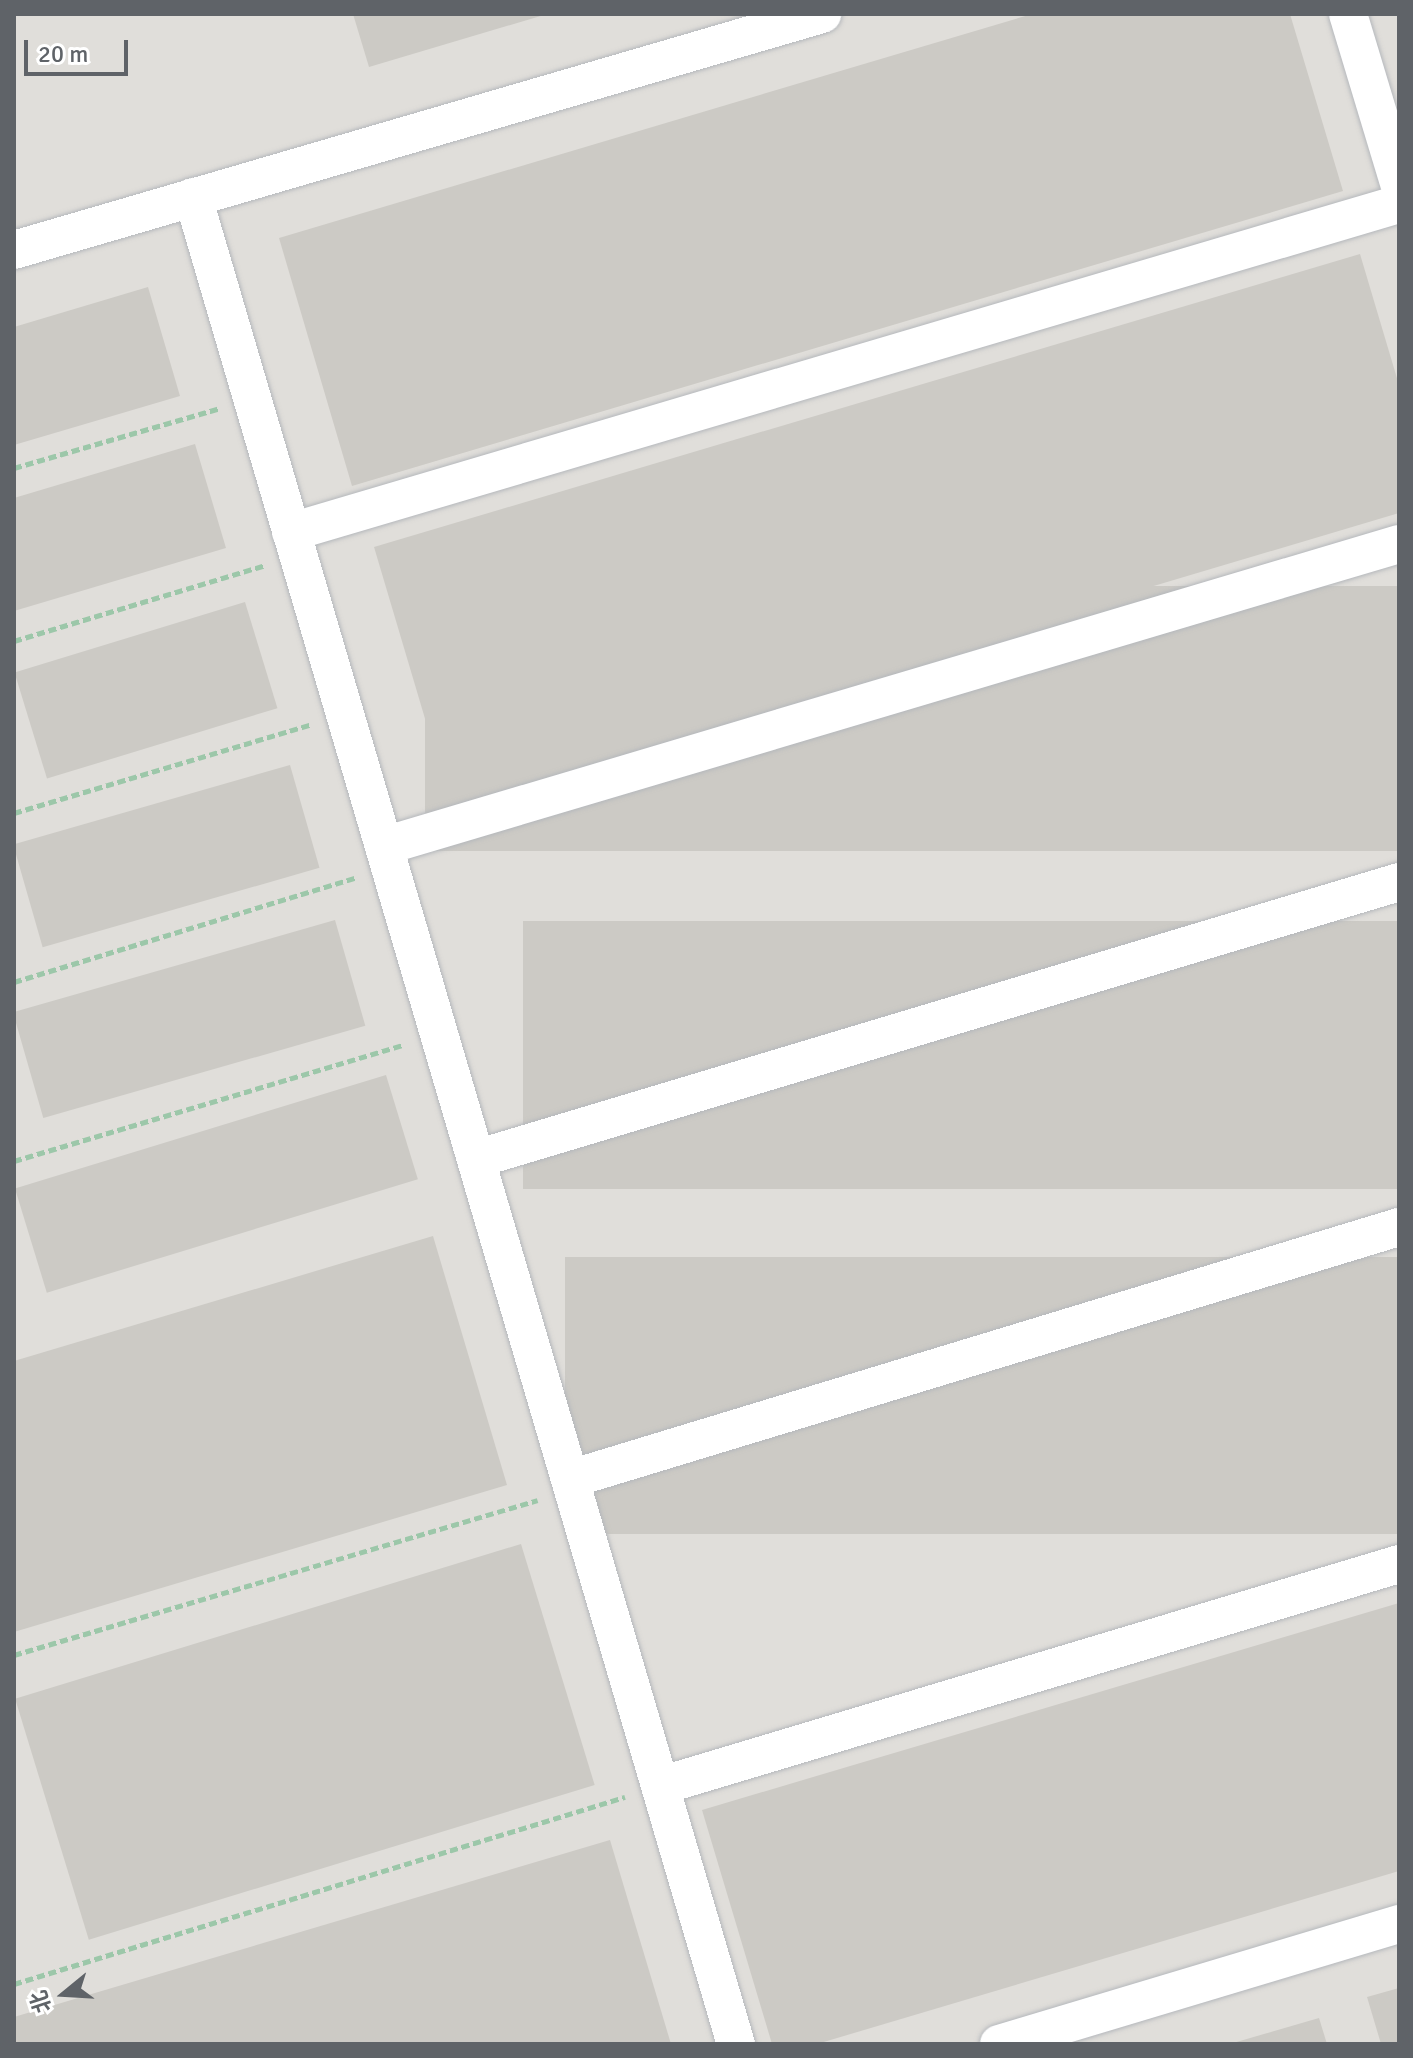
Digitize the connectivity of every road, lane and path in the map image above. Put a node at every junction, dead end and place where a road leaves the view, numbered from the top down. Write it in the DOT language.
graph roads {
  1 [pos="822,14"];
  2 [pos="1348,14"];
  3 [pos="1399,183"];
  4 [pos="193,197"];
  5 [pos="1399,204"];
  6 [pos="14,250"];
  7 [pos="252,398"];
  8 [pos="14,468"];
  9 [pos="295,544"];
  10 [pos="1399,544"];
  11 [pos="14,641"];
  12 [pos="345,714"];
  13 [pos="14,813"];
  14 [pos="387,857"];
  15 [pos="1399,882"];
  16 [pos="14,982"];
  17 [pos="439,1034"];
  18 [pos="476,1159"];
  19 [pos="14,1161"];
  20 [pos="1399,1227"];
  21 [pos="572,1484"];
  22 [pos="1399,1564"];
  23 [pos="14,1655"];
  24 [pos="660,1786"];
  25 [pos="1399,1924"];
  26 [pos="14,1984"];
  27 [pos="736,2044"];
  28 [pos="999,2044"];
  1 -- 4 [label="lane"];
  2 -- 3 [label="lane"];
  4 -- 6 [label="lane"];
  4 -- 7 [label="lane"];
  5 -- 9 [label="lane"];
  7 -- 8 [label="path"];
  7 -- 9 [label="lane"];
  9 -- 11 [label="path"];
  9 -- 12 [label="lane"];
  10 -- 14 [label="lane"];
  12 -- 13 [label="path"];
  12 -- 14 [label="lane"];
  14 -- 16 [label="path"];
  14 -- 17 [label="lane"];
  15 -- 18 [label="lane"];
  17 -- 18 [label="lane"];
  17 -- 19 [label="path"];
  18 -- 21 [label="lane"];
  20 -- 21 [label="lane"];
  21 -- 23 [label="path"];
  21 -- 24 [label="lane"];
  22 -- 24 [label="lane"];
  24 -- 26 [label="path"];
  24 -- 27 [label="lane"];
  25 -- 28 [label="lane"];
}
